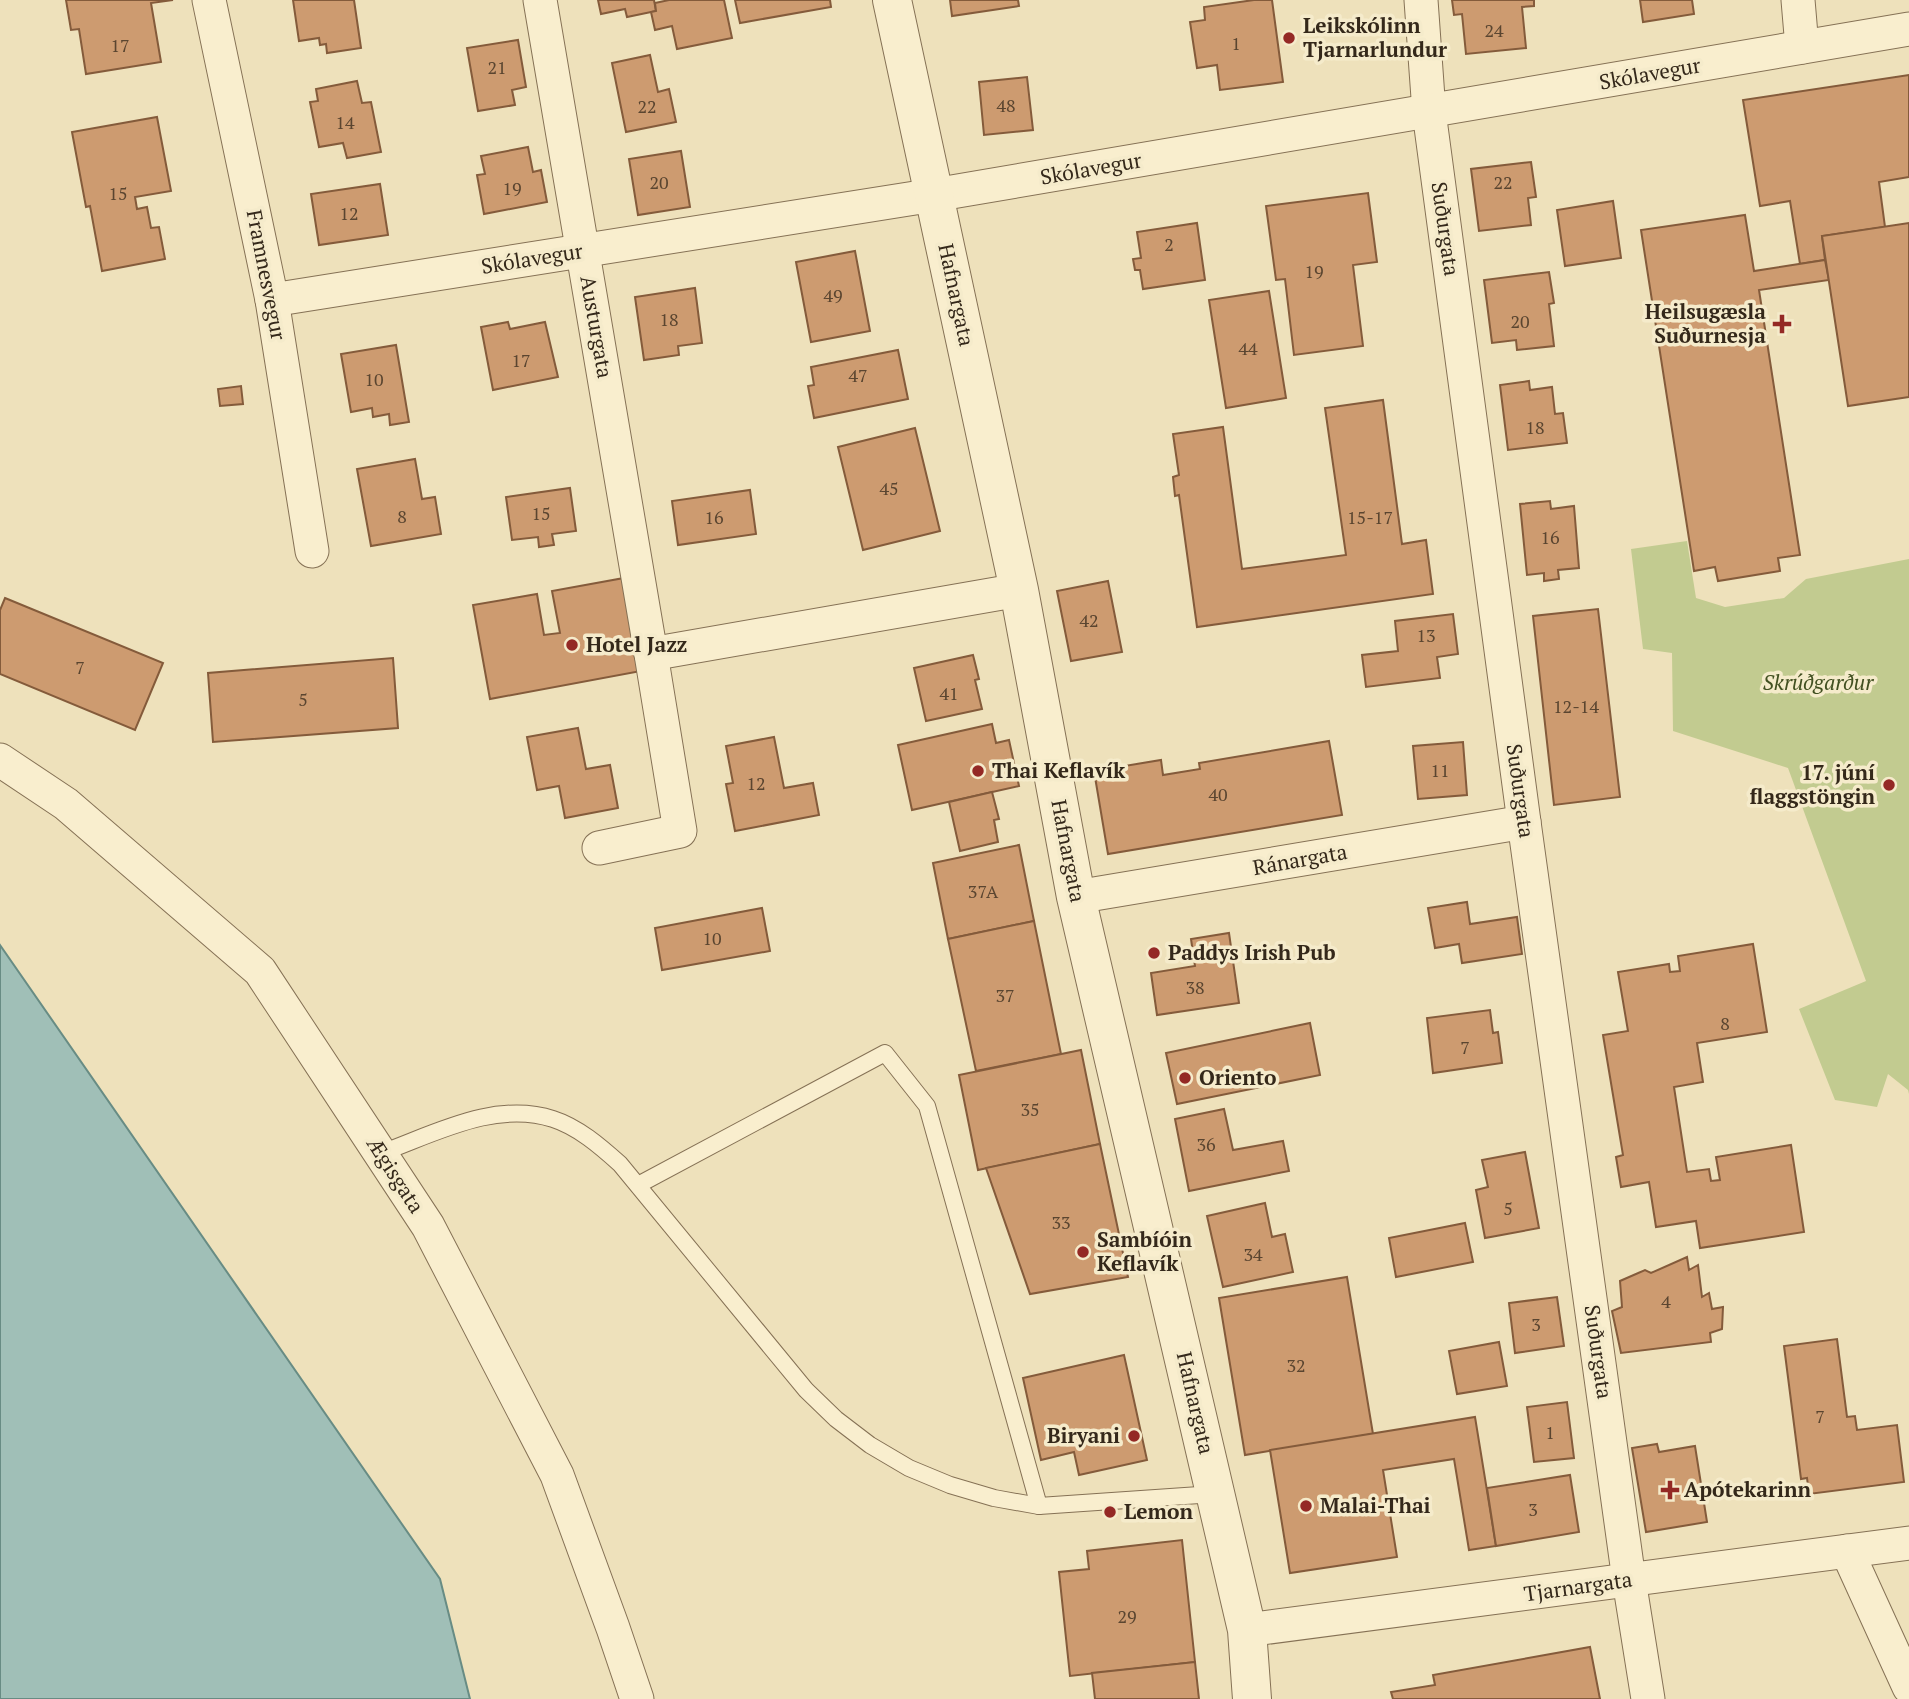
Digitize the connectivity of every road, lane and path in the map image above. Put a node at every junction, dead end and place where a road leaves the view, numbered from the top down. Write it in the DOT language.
graph roads {
  1 [pos="209,0"];
  2 [pos="540,0"];
  3 [pos="892,0"];
  4 [pos="1421,0"];
  5 [pos="1798,0"];
  6 [pos="1909,29"];
  7 [pos="1802,47"];
  8 [pos="1429,112"];
  9 [pos="934,195"];
  10 [pos="583,251"];
  11 [pos="272,300"];
  12 [pos="312,551"];
  13 [pos="1018,590"];
  14 [pos="651,654"];
  15 [pos="0,760"];
  16 [pos="1524,822"];
  17 [pos="599,848"];
  18 [pos="1076,897"];
  19 [pos="381,1153"];
  20 [pos="638,1185"];
  21 [pos="1216,1494"];
  22 [pos="1039,1506"];
  23 [pos="1909,1543"];
  24 [pos="1847,1551"];
  25 [pos="1629,1580"];
  26 [pos="1247,1630"];
  27 [pos="1909,1687"];
  28 [pos="637,1699"];
  29 [pos="1252,1699"];
  30 [pos="1648,1699"];
  1 -- 11 [label="street, Framnesvegur"];
  2 -- 10 [label="street, Austurgata"];
  3 -- 9 [label="street, Hafnargata"];
  4 -- 8 [label="street, Suðurgata"];
  5 -- 7 [label="street"];
  6 -- 7 [label="street, Skólavegur"];
  7 -- 8 [label="street, Skólavegur"];
  8 -- 9 [label="street, Skólavegur"];
  8 -- 16 [label="street, Suðurgata"];
  9 -- 10 [label="street, Skólavegur"];
  9 -- 13 [label="street, Hafnargata"];
  10 -- 11 [label="street, Skólavegur"];
  10 -- 14 [label="street, Austurgata"];
  11 -- 12 [label="street, Framnesvegur"];
  13 -- 14 [label="street"];
  13 -- 18 [label="street, Hafnargata"];
  14 -- 17 [label="street, Austurgata"];
  15 -- 19 [label="street, Ægisgata"];
  16 -- 18 [label="street, Ránargata"];
  16 -- 25 [label="street, Suðurgata"];
  18 -- 21 [label="street, Hafnargata"];
  19 -- 20 [label="lane"];
  19 -- 28 [label="street, Ægisgata"];
  20 -- 22 [label="lane"];
  20 -- 22 [label="lane"];
  21 -- 22 [label="lane"];
  21 -- 26 [label="street, Hafnargata"];
  23 -- 24 [label="street, Tjarnargata"];
  24 -- 25 [label="street, Tjarnargata"];
  24 -- 27 [label="street"];
  25 -- 26 [label="street, Tjarnargata"];
  25 -- 30 [label="street, Suðurgata"];
  26 -- 29 [label="street, Hafnargata"];
}
